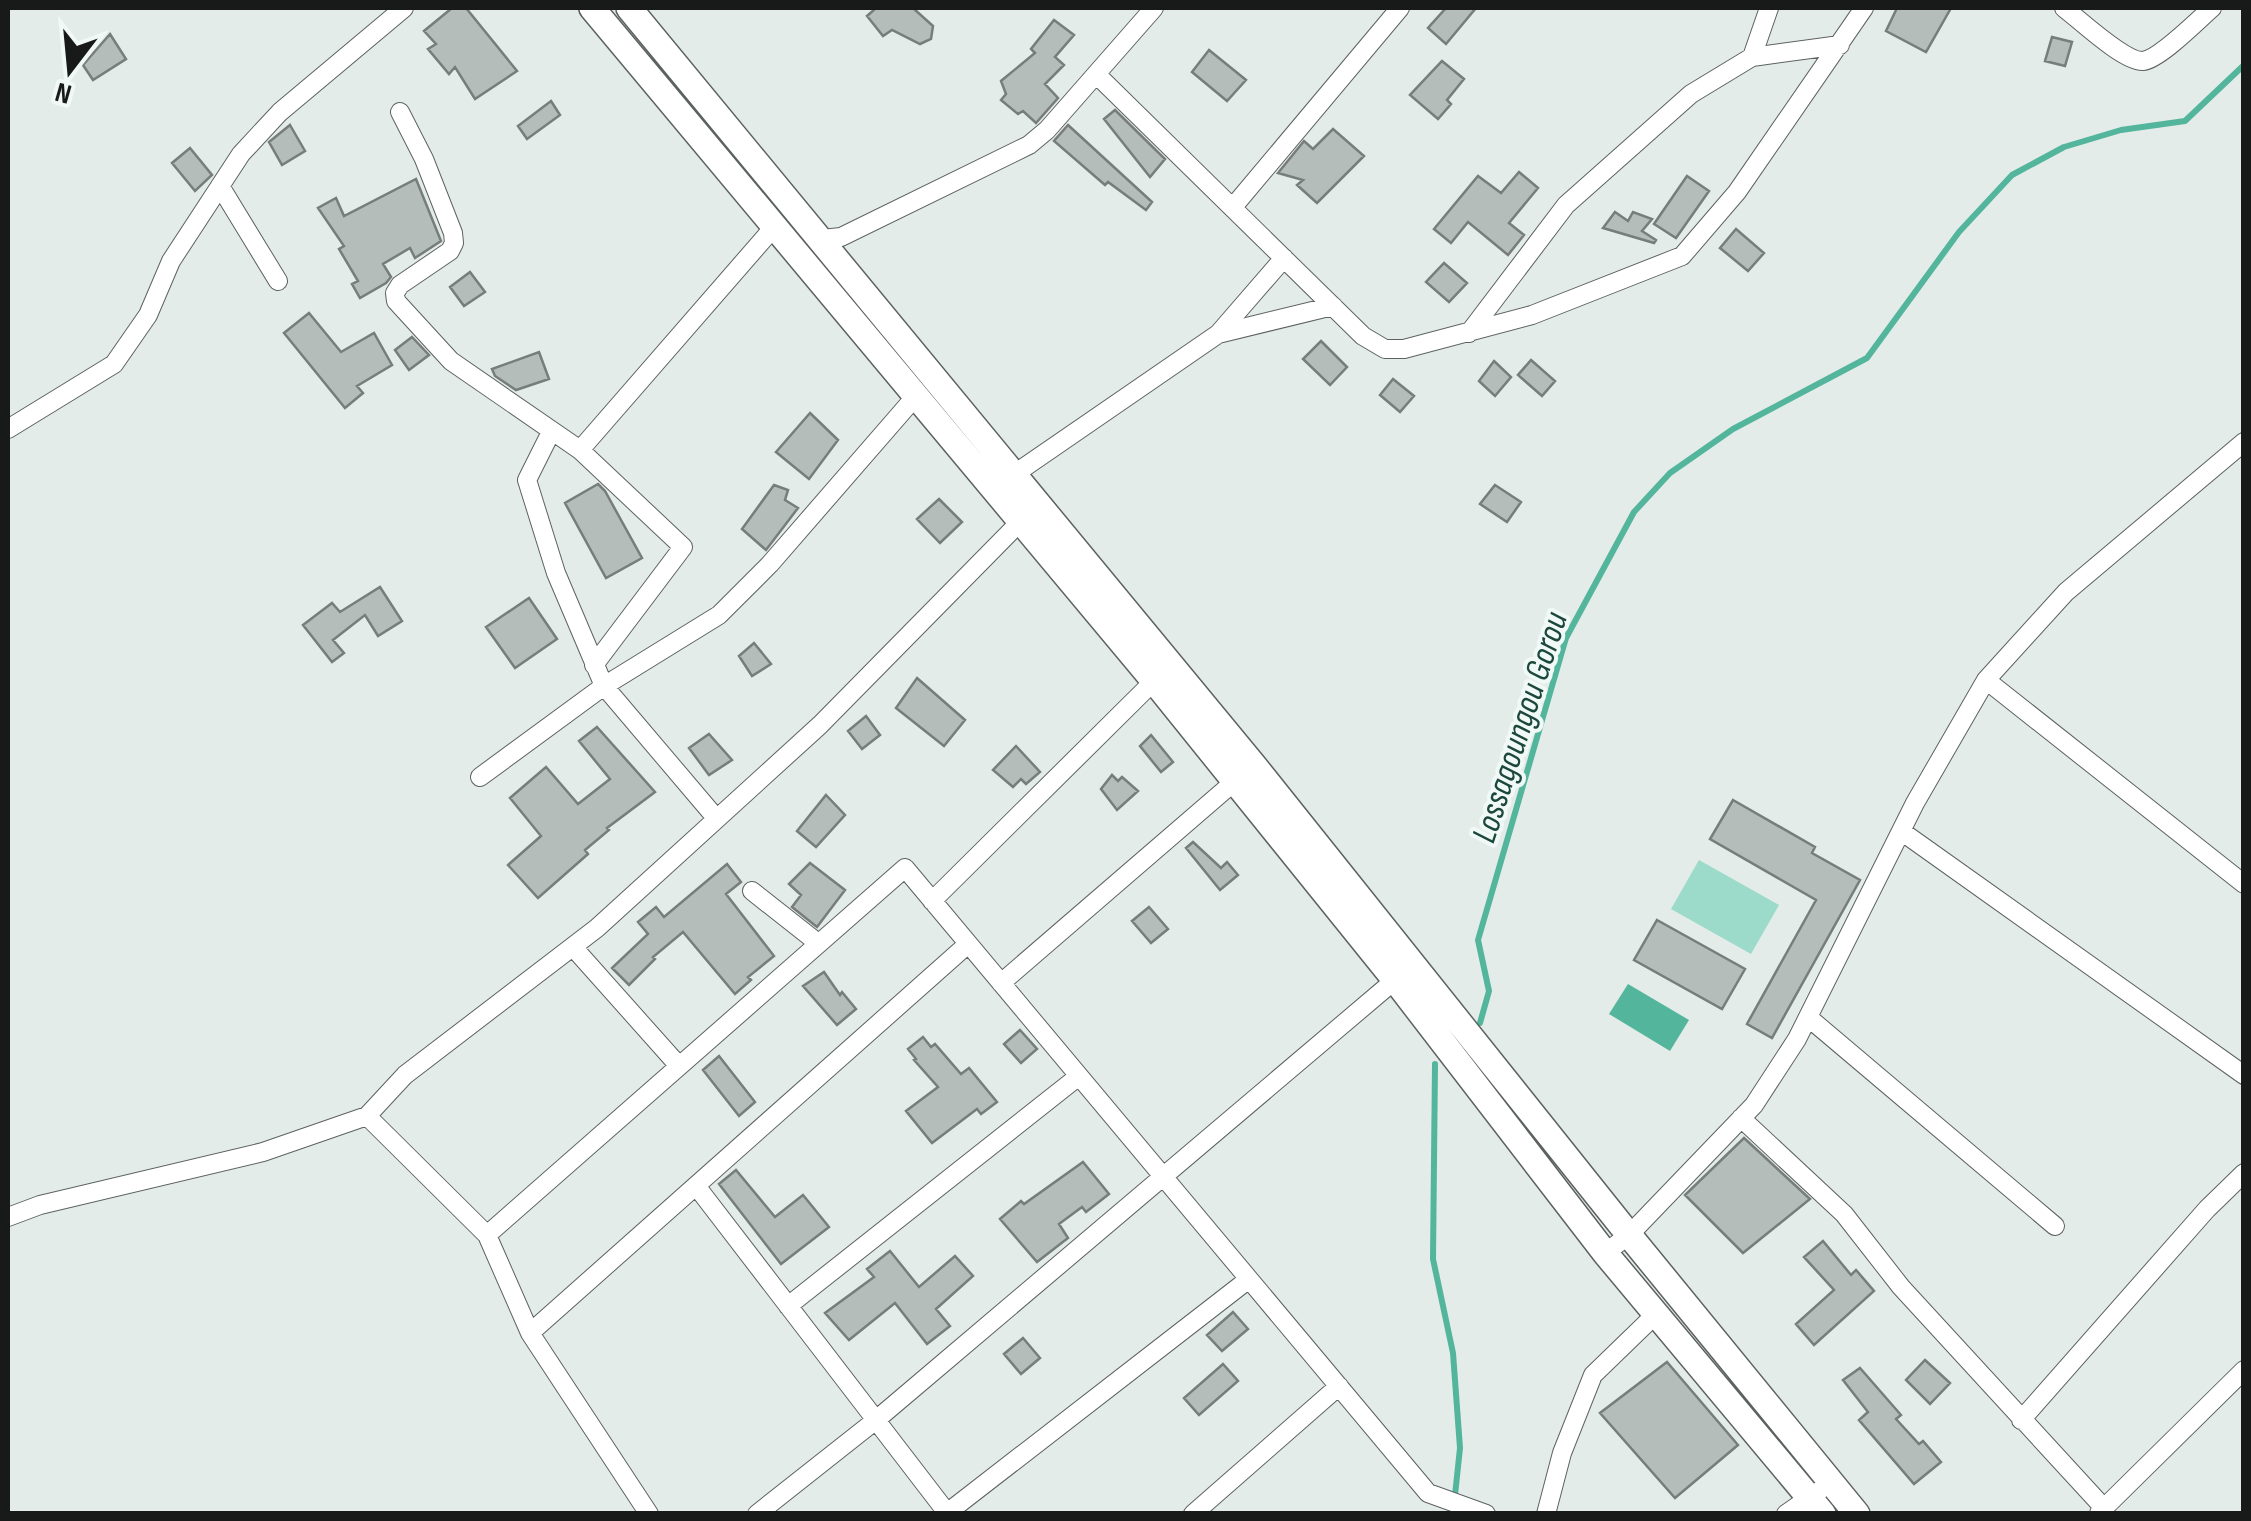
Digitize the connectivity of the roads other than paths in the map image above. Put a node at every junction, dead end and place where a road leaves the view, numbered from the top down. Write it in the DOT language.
graph roads {
  1 [pos="404,8"];
  2 [pos="592,8"];
  3 [pos="629,8"];
  4 [pos="1154,8"];
  5 [pos="1400,8"];
  6 [pos="1769,8"];
  7 [pos="1864,8"];
  8 [pos="2064,8"];
  9 [pos="2212,8"];
  10 [pos="1840,45"];
  11 [pos="1752,57"];
  12 [pos="1096,74"];
  13 [pos="400,112"];
  14 [pos="220,186"];
  15 [pos="1233,207"];
  16 [pos="774,227"];
  17 [pos="822,239"];
  18 [pos="1284,258"];
  19 [pos="278,281"];
  20 [pos="1333,306"];
  21 [pos="1469,333"];
  22 [pos="1218,334"];
  23 [pos="915,397"];
  24 [pos="8,429"];
  25 [pos="550,432"];
  26 [pos="2244,442"];
  27 [pos="580,450"];
  28 [pos="1016,472"];
  29 [pos="1019,524"];
  30 [pos="594,665"];
  31 [pos="1986,680"];
  32 [pos="1154,681"];
  33 [pos="604,686"];
  34 [pos="480,777"];
  35 [pos="1234,782"];
  36 [pos="716,818"];
  37 [pos="1901,831"];
  38 [pos="2244,884"];
  39 [pos="752,891"];
  40 [pos="932,901"];
  41 [pos="818,943"];
  42 [pos="968,944"];
  43 [pos="573,947"];
  44 [pos="1395,980"];
  45 [pos="1001,983"];
  46 [pos="1809,1018"];
  47 [pos="679,1066"];
  48 [pos="2244,1075"];
  49 [pos="1079,1076"];
  50 [pos="367,1116"];
  51 [pos="1741,1118"];
  52 [pos="2244,1173"];
  53 [pos="1164,1178"];
  54 [pos="697,1187"];
  55 [pos="8,1218"];
  56 [pos="2055,1226"];
  57 [pos="487,1235"];
  58 [pos="1628,1235"];
  59 [pos="1605,1253"];
  60 [pos="1250,1279"];
  61 [pos="788,1306"];
  62 [pos="1656,1314"];
  63 [pos="530,1333"];
  64 [pos="2244,1370"];
  65 [pos="1340,1386"];
  66 [pos="876,1420"];
  67 [pos="2020,1420"];
  68 [pos="1820,1498"];
  69 [pos="2102,1511"];
  70 [pos="948,1513"];
  71 [pos="649,1514"];
  72 [pos="757,1514"];
  73 [pos="1193,1514"];
  74 [pos="1486,1514"];
  75 [pos="1546,1514"];
  76 [pos="1786,1514"];
  77 [pos="1857,1514"];
  1 -- 14 [label="street"];
  2 -- 16 [label="main road"];
  3 -- 17 [label="main road"];
  4 -- 12 [label="street"];
  5 -- 15 [label="street"];
  6 -- 11 [label="street"];
  7 -- 10 [label="street"];
  8 -- 9 [label="street"];
  10 -- 11 [label="street"];
  10 -- 21 [label="street"];
  11 -- 21 [label="street"];
  12 -- 15 [label="street"];
  12 -- 17 [label="street"];
  13 -- 25 [label="street"];
  14 -- 19 [label="street"];
  14 -- 24 [label="street"];
  15 -- 18 [label="street"];
  16 -- 23 [label="main road"];
  16 -- 27 [label="street"];
  17 -- 28 [label="main road"];
  18 -- 20 [label="street"];
  18 -- 22 [label="street"];
  20 -- 21 [label="street"];
  20 -- 22 [label="street"];
  22 -- 28 [label="street"];
  23 -- 29 [label="main road"];
  23 -- 33 [label="street"];
  25 -- 27 [label="street"];
  25 -- 30 [label="street"];
  26 -- 31 [label="street"];
  27 -- 30 [label="street"];
  28 -- 58 [label="main road"];
  29 -- 32 [label="main road"];
  29 -- 36 [label="street"];
  30 -- 33 [label="street"];
  31 -- 37 [label="street"];
  31 -- 38 [label="street"];
  32 -- 35 [label="main road"];
  32 -- 40 [label="street"];
  33 -- 34 [label="street"];
  33 -- 36 [label="street"];
  35 -- 44 [label="main road"];
  35 -- 45 [label="street"];
  36 -- 43 [label="street"];
  37 -- 46 [label="street"];
  37 -- 48 [label="street"];
  39 -- 41 [label="street"];
  40 -- 41 [label="street"];
  40 -- 42 [label="street"];
  41 -- 47 [label="street"];
  42 -- 45 [label="street"];
  42 -- 54 [label="street"];
  43 -- 47 [label="street"];
  43 -- 50 [label="street"];
  44 -- 53 [label="street"];
  44 -- 59 [label="main road"];
  45 -- 49 [label="street"];
  46 -- 51 [label="street"];
  46 -- 56 [label="street"];
  47 -- 57 [label="street"];
  49 -- 53 [label="street"];
  49 -- 61 [label="street"];
  50 -- 55 [label="street"];
  50 -- 57 [label="street"];
  51 -- 58 [label="street"];
  51 -- 67 [label="street"];
  52 -- 67 [label="street"];
  53 -- 60 [label="street"];
  53 -- 66 [label="street"];
  54 -- 61 [label="street"];
  54 -- 63 [label="street"];
  57 -- 63 [label="street"];
  58 -- 59 [label="street"];
  58 -- 68 [label="main road"];
  59 -- 62 [label="main road"];
  60 -- 65 [label="street"];
  60 -- 70 [label="street"];
  61 -- 66 [label="street"];
  62 -- 68 [label="main road"];
  62 -- 75 [label="street"];
  63 -- 71 [label="street"];
  64 -- 69 [label="street"];
  65 -- 73 [label="street"];
  65 -- 74 [label="street"];
  66 -- 70 [label="street"];
  66 -- 72 [label="street"];
  67 -- 69 [label="street"];
  68 -- 76 [label="street"];
  68 -- 77 [label="main road"];
}
